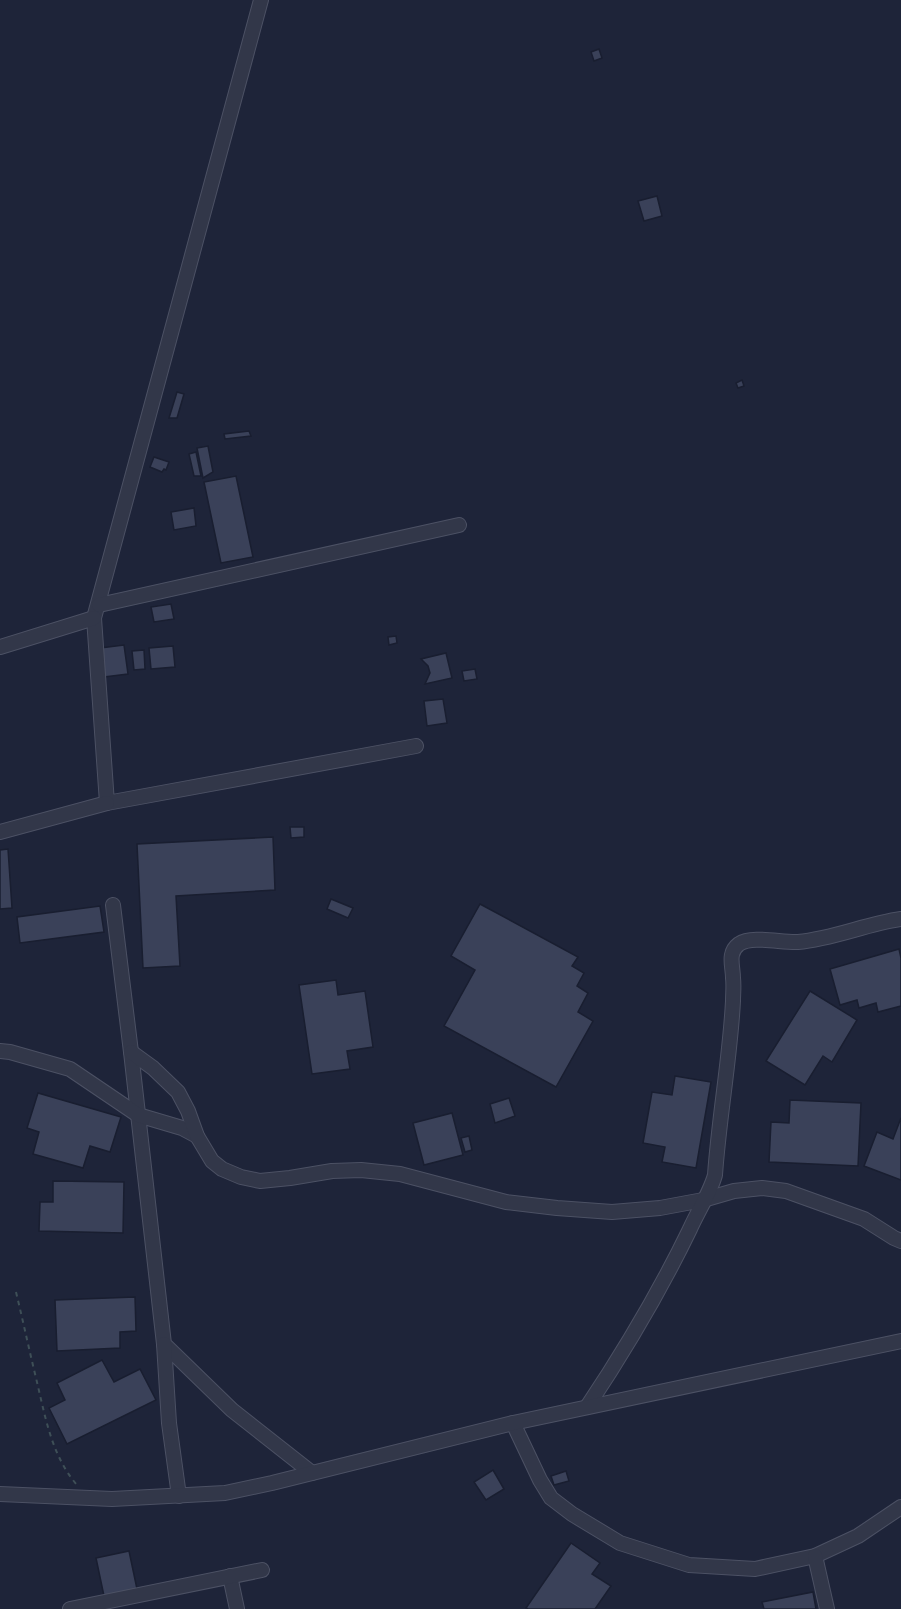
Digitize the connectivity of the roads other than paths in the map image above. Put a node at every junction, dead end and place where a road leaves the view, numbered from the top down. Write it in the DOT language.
graph roads {
  1 [pos="261,0"];
  2 [pos="459,525"];
  3 [pos="97,611"];
  4 [pos="0,647"];
  5 [pos="416,746"];
  6 [pos="107,803"];
  7 [pos="0,832"];
  8 [pos="113,905"];
  9 [pos="901,919"];
  10 [pos="0,1052"];
  11 [pos="131,1052"];
  12 [pos="138,1114"];
  13 [pos="197,1136"];
  14 [pos="703,1200"];
  15 [pos="901,1241"];
  16 [pos="901,1341"];
  17 [pos="164,1344"];
  18 [pos="588,1407"];
  19 [pos="513,1423"];
  20 [pos="312,1473"];
  21 [pos="0,1494"];
  22 [pos="179,1496"];
  23 [pos="901,1507"];
  24 [pos="815,1556"];
  25 [pos="262,1570"];
  26 [pos="230,1576"];
  27 [pos="138,1602"];
  28 [pos="70,1609"];
  29 [pos="237,1609"];
  30 [pos="827,1609"];
  1 -- 3 [label="street"];
  2 -- 3 [label="street"];
  3 -- 4 [label="street"];
  3 -- 6 [label="street"];
  5 -- 6 [label="street"];
  6 -- 7 [label="street"];
  8 -- 11 [label="street"];
  9 -- 14 [label="street"];
  10 -- 12 [label="street"];
  11 -- 12 [label="street"];
  11 -- 13 [label="street"];
  12 -- 13 [label="street"];
  12 -- 17 [label="street"];
  13 -- 14 [label="street"];
  14 -- 15 [label="street"];
  14 -- 18 [label="street"];
  16 -- 18 [label="street"];
  17 -- 20 [label="street"];
  17 -- 22 [label="street"];
  18 -- 19 [label="street"];
  19 -- 20 [label="street"];
  19 -- 24 [label="street"];
  20 -- 22 [label="street"];
  21 -- 22 [label="street"];
  23 -- 24 [label="street"];
  24 -- 30 [label="street"];
  25 -- 26 [label="street"];
  26 -- 27 [label="street"];
  26 -- 29 [label="street"];
  27 -- 28 [label="street"];
}
